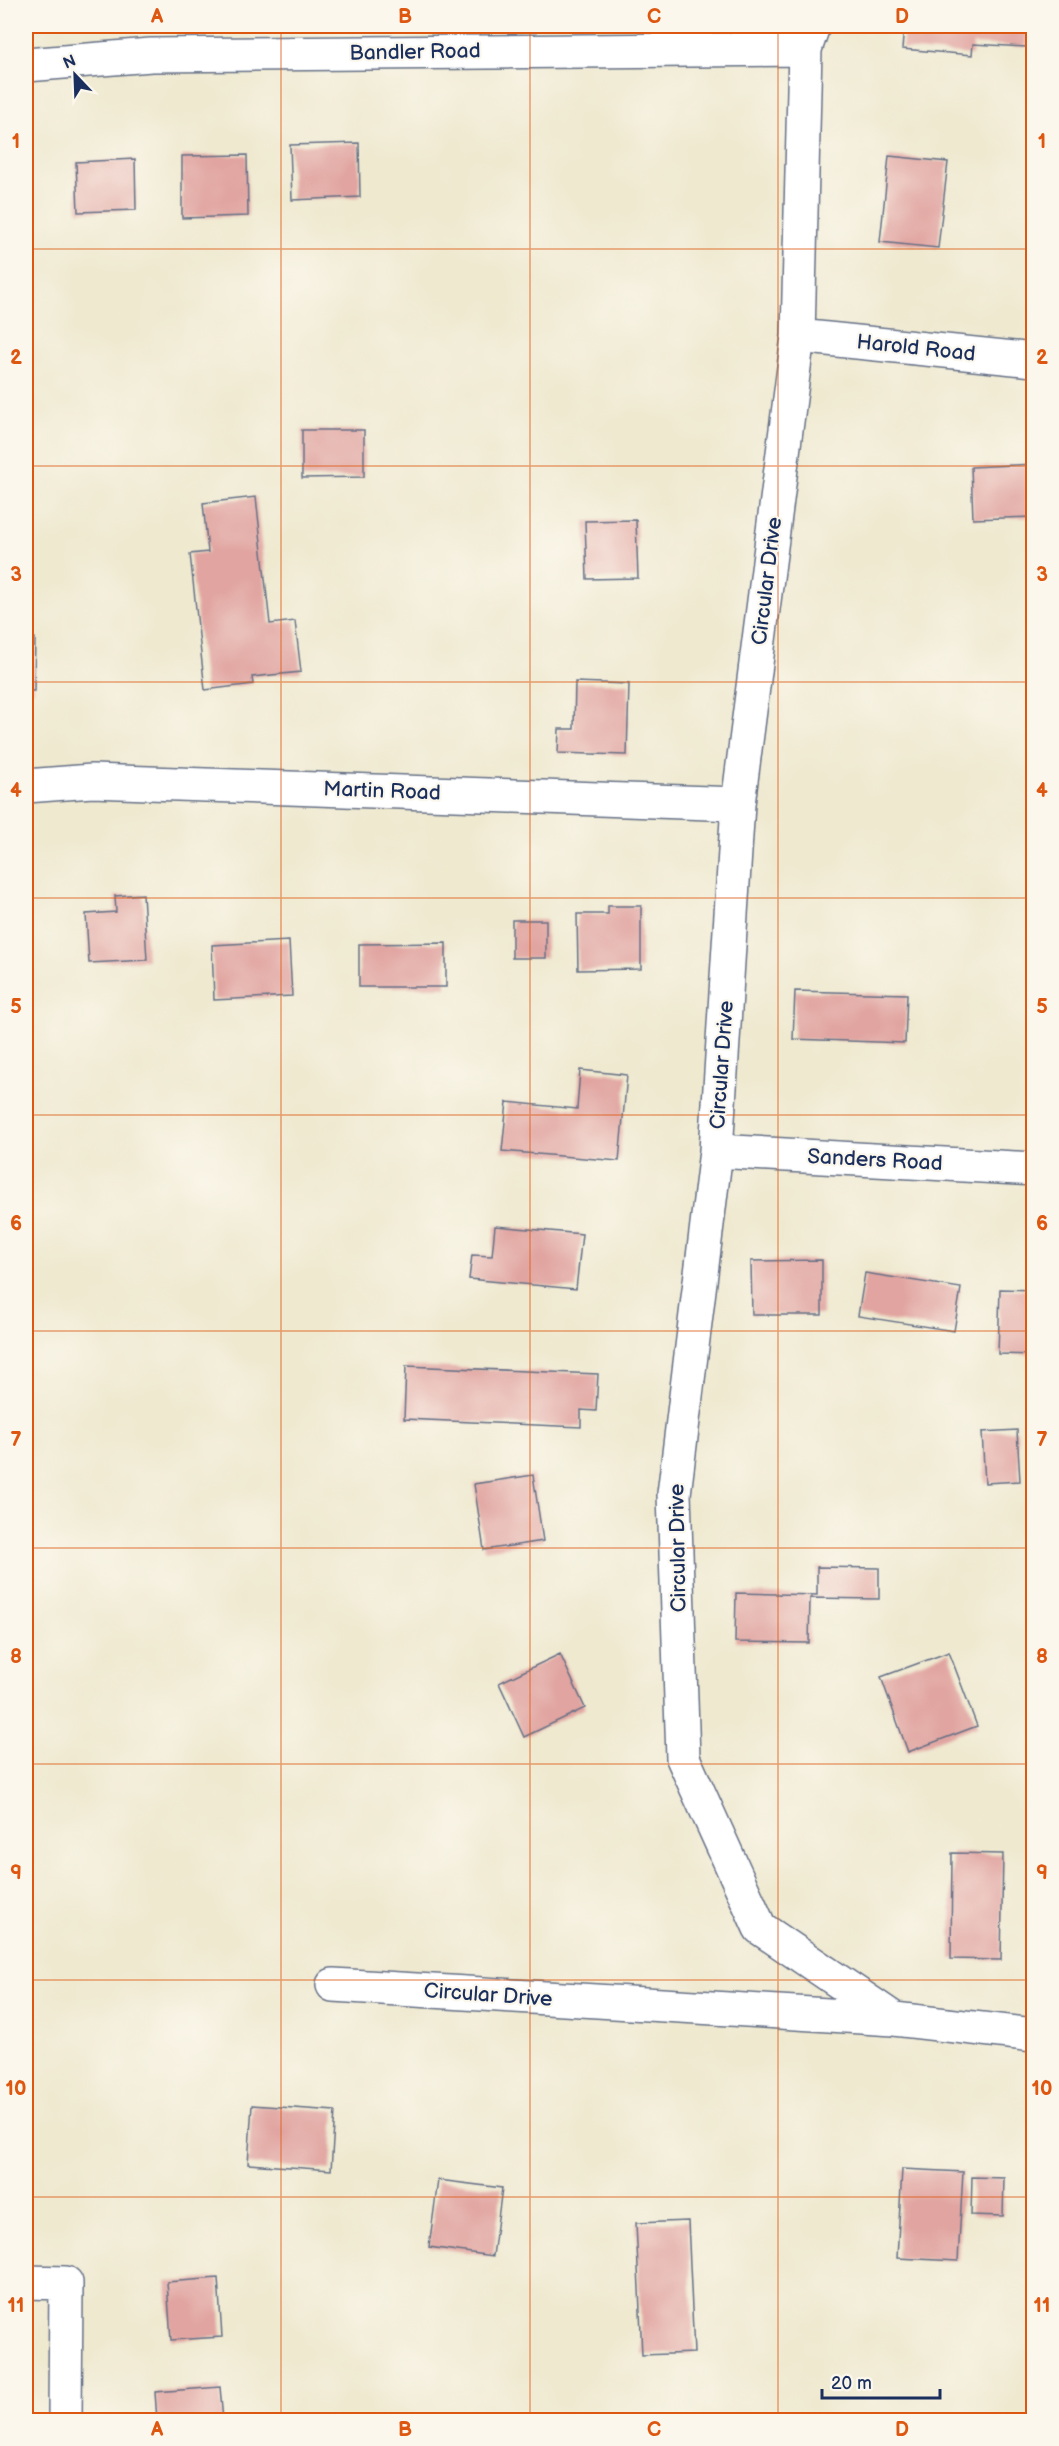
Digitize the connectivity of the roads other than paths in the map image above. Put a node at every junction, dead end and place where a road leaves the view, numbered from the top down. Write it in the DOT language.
graph roads {
  1 [pos="809,37"];
  2 [pos="26,65"];
  3 [pos="798,336"];
  4 [pos="1034,360"];
  5 [pos="26,786"];
  6 [pos="738,804"];
  7 [pos="716,1152"];
  8 [pos="1034,1170"];
  9 [pos="333,1985"];
  10 [pos="894,2019"];
  11 [pos="1034,2035"];
  12 [pos="26,2282"];
  13 [pos="65,2421"];
  1 -- 2 [label="street, Bandler Road"];
  1 -- 3 [label="street, Circular Drive"];
  3 -- 4 [label="street, Harold Road"];
  3 -- 6 [label="street, Circular Drive"];
  5 -- 6 [label="street, Martin Road"];
  6 -- 7 [label="street, Circular Drive"];
  7 -- 8 [label="street, Sanders Road"];
  7 -- 10 [label="street, Circular Drive"];
  9 -- 10 [label="street, Circular Drive"];
  10 -- 11 [label="street, Circular Drive"];
  12 -- 13 [label="street"];
}
